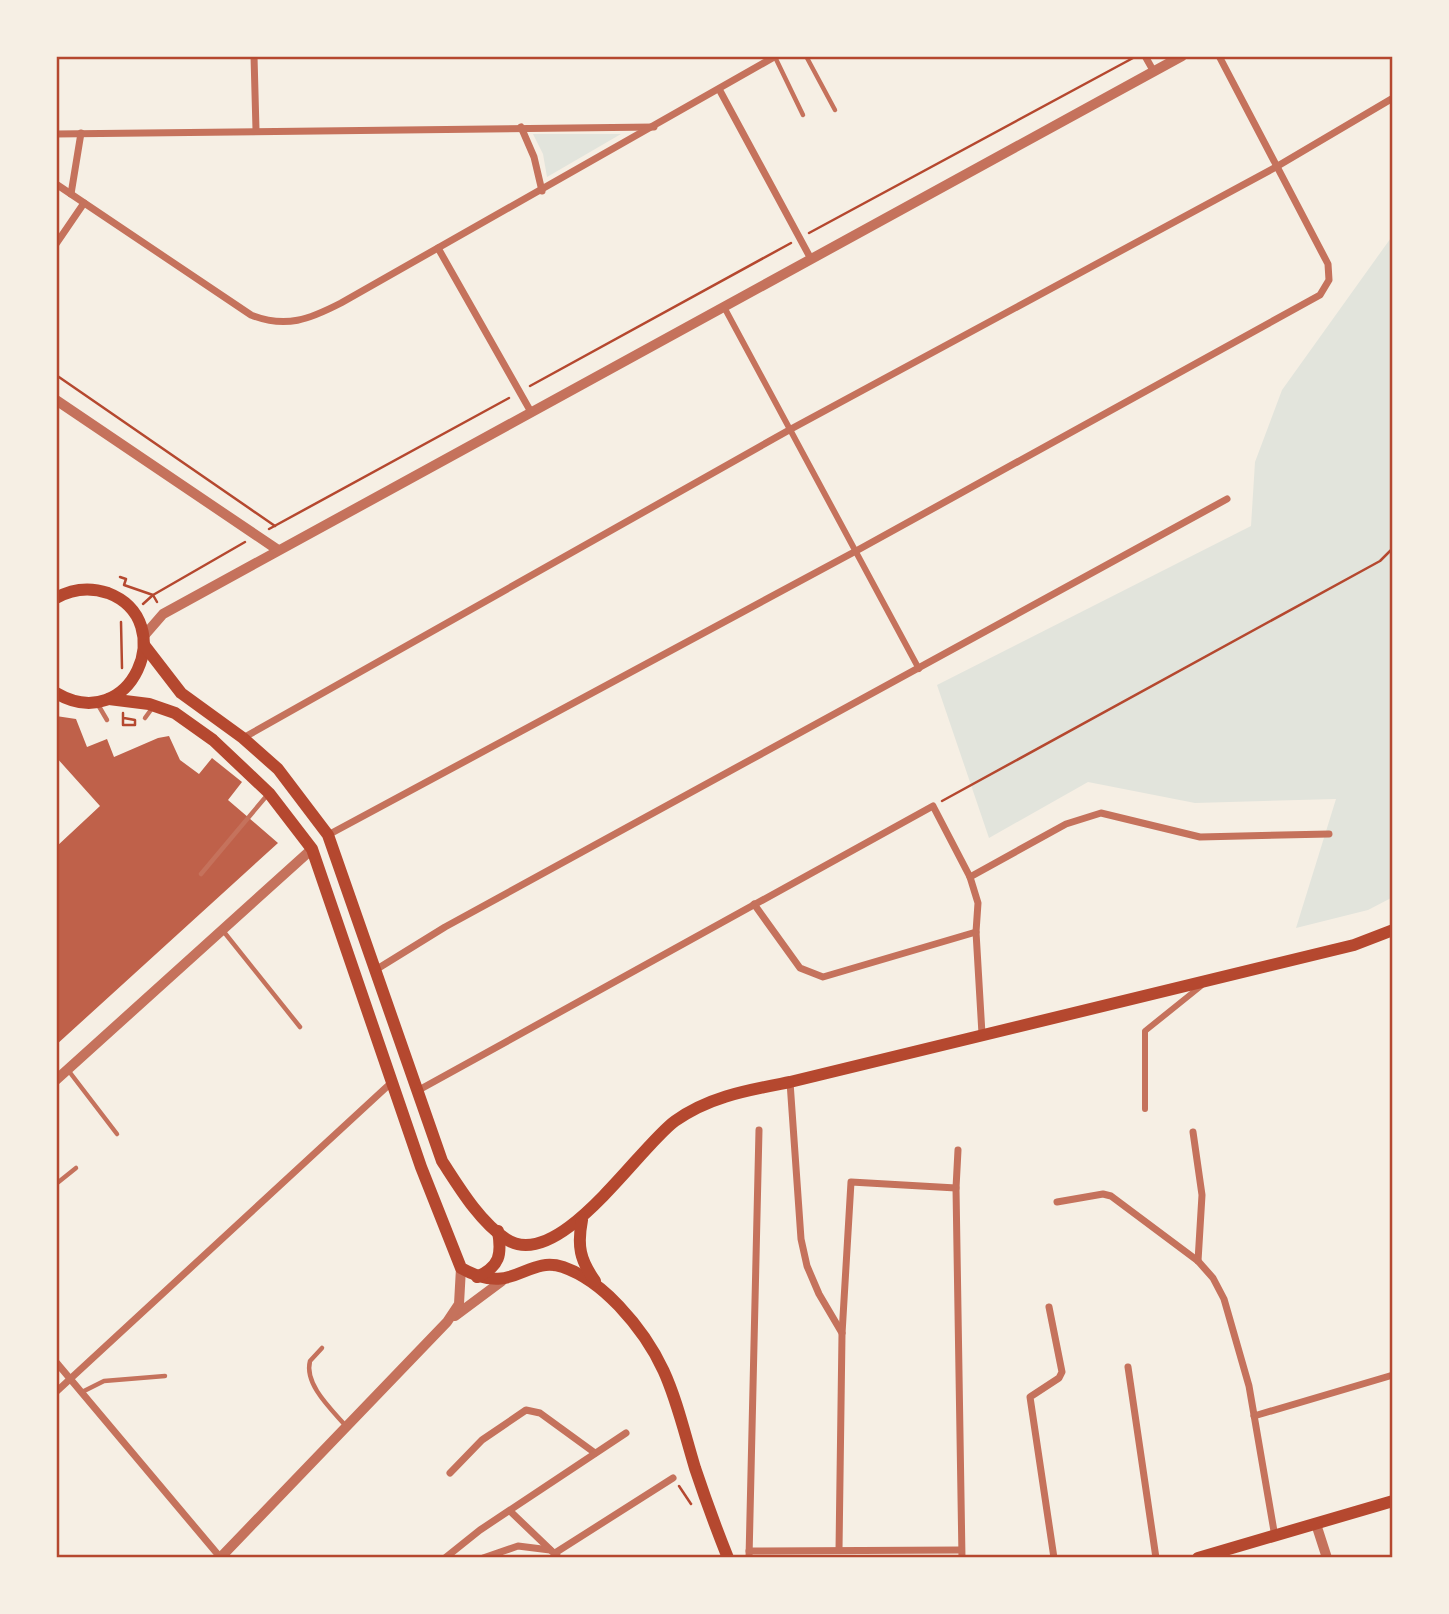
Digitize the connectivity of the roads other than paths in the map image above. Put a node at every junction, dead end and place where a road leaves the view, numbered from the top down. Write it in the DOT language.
graph roads {
  1 [pos="254,56"];
  2 [pos="776,56"];
  3 [pos="806,56"];
  4 [pos="1145,56"];
  5 [pos="1182,56"];
  6 [pos="1219,56"];
  7 [pos="1154,72"];
  8 [pos="719,89"];
  9 [pos="1393,98"];
  10 [pos="835,110"];
  11 [pos="803,115"];
  12 [pos="521,127"];
  13 [pos="656,127"];
  14 [pos="256,130"];
  15 [pos="81,133"];
  16 [pos="56,134"];
  17 [pos="1276,167"];
  18 [pos="56,184"];
  19 [pos="542,191"];
  20 [pos="71,194"];
  21 [pos="84,202"];
  22 [pos="56,244"];
  23 [pos="439,248"];
  24 [pos="811,259"];
  25 [pos="724,307"];
  26 [pos="56,400"];
  27 [pos="531,412"];
  28 [pos="791,429"];
  29 [pos="1227,499"];
  30 [pos="278,550"];
  31 [pos="856,551"];
  32 [pos="56,598"];
  33 [pos="163,614"];
  34 [pos="130,615"];
  35 [pos="144,641"];
  36 [pos="919,668"];
  37 [pos="56,694"];
  38 [pos="103,701"];
  39 [pos="155,705"];
  40 [pos="145,718"];
  41 [pos="107,720"];
  42 [pos="243,738"];
  43 [pos="269,793"];
  44 [pos="1329,834"];
  45 [pos="328,835"];
  46 [pos="312,849"];
  47 [pos="201,874"];
  48 [pos="970,877"];
  49 [pos="754,904"];
  50 [pos="1393,930"];
  51 [pos="224,932"];
  52 [pos="976,932"];
  53 [pos="377,969"];
  54 [pos="1210,978"];
  55 [pos="300,1027"];
  56 [pos="982,1034"];
  57 [pos="68,1070"];
  58 [pos="56,1080"];
  59 [pos="392,1082"];
  60 [pos="790,1082"];
  61 [pos="417,1092"];
  62 [pos="1145,1110"];
  63 [pos="759,1130"];
  64 [pos="1193,1132"];
  65 [pos="117,1134"];
  66 [pos="958,1150"];
  67 [pos="76,1168"];
  68 [pos="56,1184"];
  69 [pos="956,1188"];
  70 [pos="1057,1202"];
  71 [pos="582,1220"];
  72 [pos="498,1231"];
  73 [pos="1198,1261"];
  74 [pos="461,1268"];
  75 [pos="477,1277"];
  76 [pos="502,1281"];
  77 [pos="596,1283"];
  78 [pos="1049,1307"];
  79 [pos="447,1322"];
  80 [pos="842,1334"];
  81 [pos="322,1348"];
  82 [pos="56,1362"];
  83 [pos="1128,1367"];
  84 [pos="1393,1375"];
  85 [pos="165,1376"];
  86 [pos="71,1379"];
  87 [pos="56,1392"];
  88 [pos="82,1392"];
  89 [pos="1254,1416"];
  90 [pos="346,1425"];
  91 [pos="626,1433"];
  92 [pos="595,1453"];
  93 [pos="450,1473"];
  94 [pos="674,1478"];
  95 [pos="1393,1500"];
  96 [pos="511,1511"];
  97 [pos="1316,1524"];
  98 [pos="1275,1537"];
  99 [pos="839,1550"];
  100 [pos="554,1554"];
  101 [pos="749,1554"];
  102 [pos="961,1554"];
  103 [pos="220,1558"];
  104 [pos="445,1558"];
  105 [pos="483,1558"];
  106 [pos="728,1558"];
  107 [pos="1054,1558"];
  108 [pos="1156,1558"];
  109 [pos="1198,1558"];
  110 [pos="1327,1558"];
  1 -- 14 [label="street"];
  2 -- 8 [label="street"];
  2 -- 11 [label="lane"];
  3 -- 10 [label="lane"];
  4 -- 7 [label="street"];
  5 -- 7 [label="street"];
  6 -- 17 [label="street"];
  7 -- 24 [label="street"];
  8 -- 13 [label="street"];
  8 -- 24 [label="street"];
  9 -- 17 [label="street"];
  12 -- 13 [label="street"];
  12 -- 14 [label="street"];
  12 -- 19 [label="street"];
  13 -- 19 [label="street"];
  14 -- 15 [label="street"];
  15 -- 16 [label="street"];
  15 -- 20 [label="street"];
  17 -- 28 [label="street"];
  17 -- 31 [label="street"];
  18 -- 20 [label="street"];
  19 -- 23 [label="street"];
  20 -- 21 [label="street"];
  21 -- 22 [label="street"];
  21 -- 23 [label="street"];
  23 -- 27 [label="street"];
  24 -- 25 [label="street"];
  25 -- 27 [label="street"];
  25 -- 28 [label="street"];
  26 -- 30 [label="street"];
  27 -- 30 [label="street"];
  28 -- 31 [label="street"];
  28 -- 42 [label="street"];
  29 -- 36 [label="street"];
  30 -- 33 [label="street"];
  31 -- 36 [label="street"];
  31 -- 45 [label="street"];
  32 -- 34 [label="main road"];
  33 -- 34 [label="street"];
  33 -- 35 [label="street"];
  34 -- 35 [label="main road"];
  35 -- 38 [label="main road"];
  35 -- 42 [label="main road"];
  36 -- 53 [label="street"];
  37 -- 38 [label="main road"];
  38 -- 39 [label="main road"];
  38 -- 41 [label="lane"];
  39 -- 40 [label="lane"];
  39 -- 43 [label="main road"];
  42 -- 45 [label="main road"];
  43 -- 46 [label="main road"];
  43 -- 47 [label="lane"];
  44 -- 48 [label="street"];
  45 -- 53 [label="main road"];
  46 -- 51 [label="street"];
  46 -- 59 [label="main road"];
  48 -- 49 [label="street"];
  48 -- 52 [label="street"];
  49 -- 52 [label="street"];
  49 -- 61 [label="street"];
  50 -- 54 [label="main road"];
  51 -- 55 [label="lane"];
  51 -- 57 [label="street"];
  52 -- 56 [label="street"];
  53 -- 61 [label="main road"];
  54 -- 56 [label="main road"];
  54 -- 62 [label="street"];
  56 -- 60 [label="main road"];
  57 -- 58 [label="street"];
  57 -- 65 [label="lane"];
  59 -- 74 [label="main road"];
  59 -- 86 [label="street"];
  60 -- 71 [label="main road"];
  60 -- 80 [label="street"];
  61 -- 72 [label="main road"];
  63 -- 101 [label="street"];
  64 -- 73 [label="street"];
  66 -- 69 [label="street"];
  67 -- 68 [label="lane"];
  69 -- 80 [label="street"];
  69 -- 102 [label="street"];
  70 -- 73 [label="street"];
  71 -- 72 [label="main road"];
  71 -- 77 [label="main road"];
  72 -- 75 [label="main road"];
  73 -- 89 [label="street"];
  74 -- 75 [label="main road"];
  74 -- 79 [label="street"];
  75 -- 76 [label="main road"];
  76 -- 77 [label="main road"];
  76 -- 79 [label="street"];
  77 -- 106 [label="main road"];
  78 -- 107 [label="street"];
  79 -- 90 [label="street"];
  80 -- 99 [label="street"];
  81 -- 90 [label="lane"];
  82 -- 86 [label="street"];
  83 -- 108 [label="street"];
  84 -- 89 [label="street"];
  85 -- 88 [label="lane"];
  86 -- 87 [label="street"];
  86 -- 88 [label="street"];
  88 -- 103 [label="street"];
  89 -- 98 [label="street"];
  90 -- 103 [label="street"];
  91 -- 92 [label="street"];
  92 -- 93 [label="street"];
  92 -- 96 [label="street"];
  94 -- 100 [label="street"];
  95 -- 97 [label="main road"];
  96 -- 100 [label="street"];
  96 -- 104 [label="street"];
  97 -- 98 [label="main road"];
  97 -- 110 [label="street"];
  98 -- 109 [label="main road"];
  99 -- 101 [label="street"];
  99 -- 102 [label="street"];
  100 -- 105 [label="street"];
}
